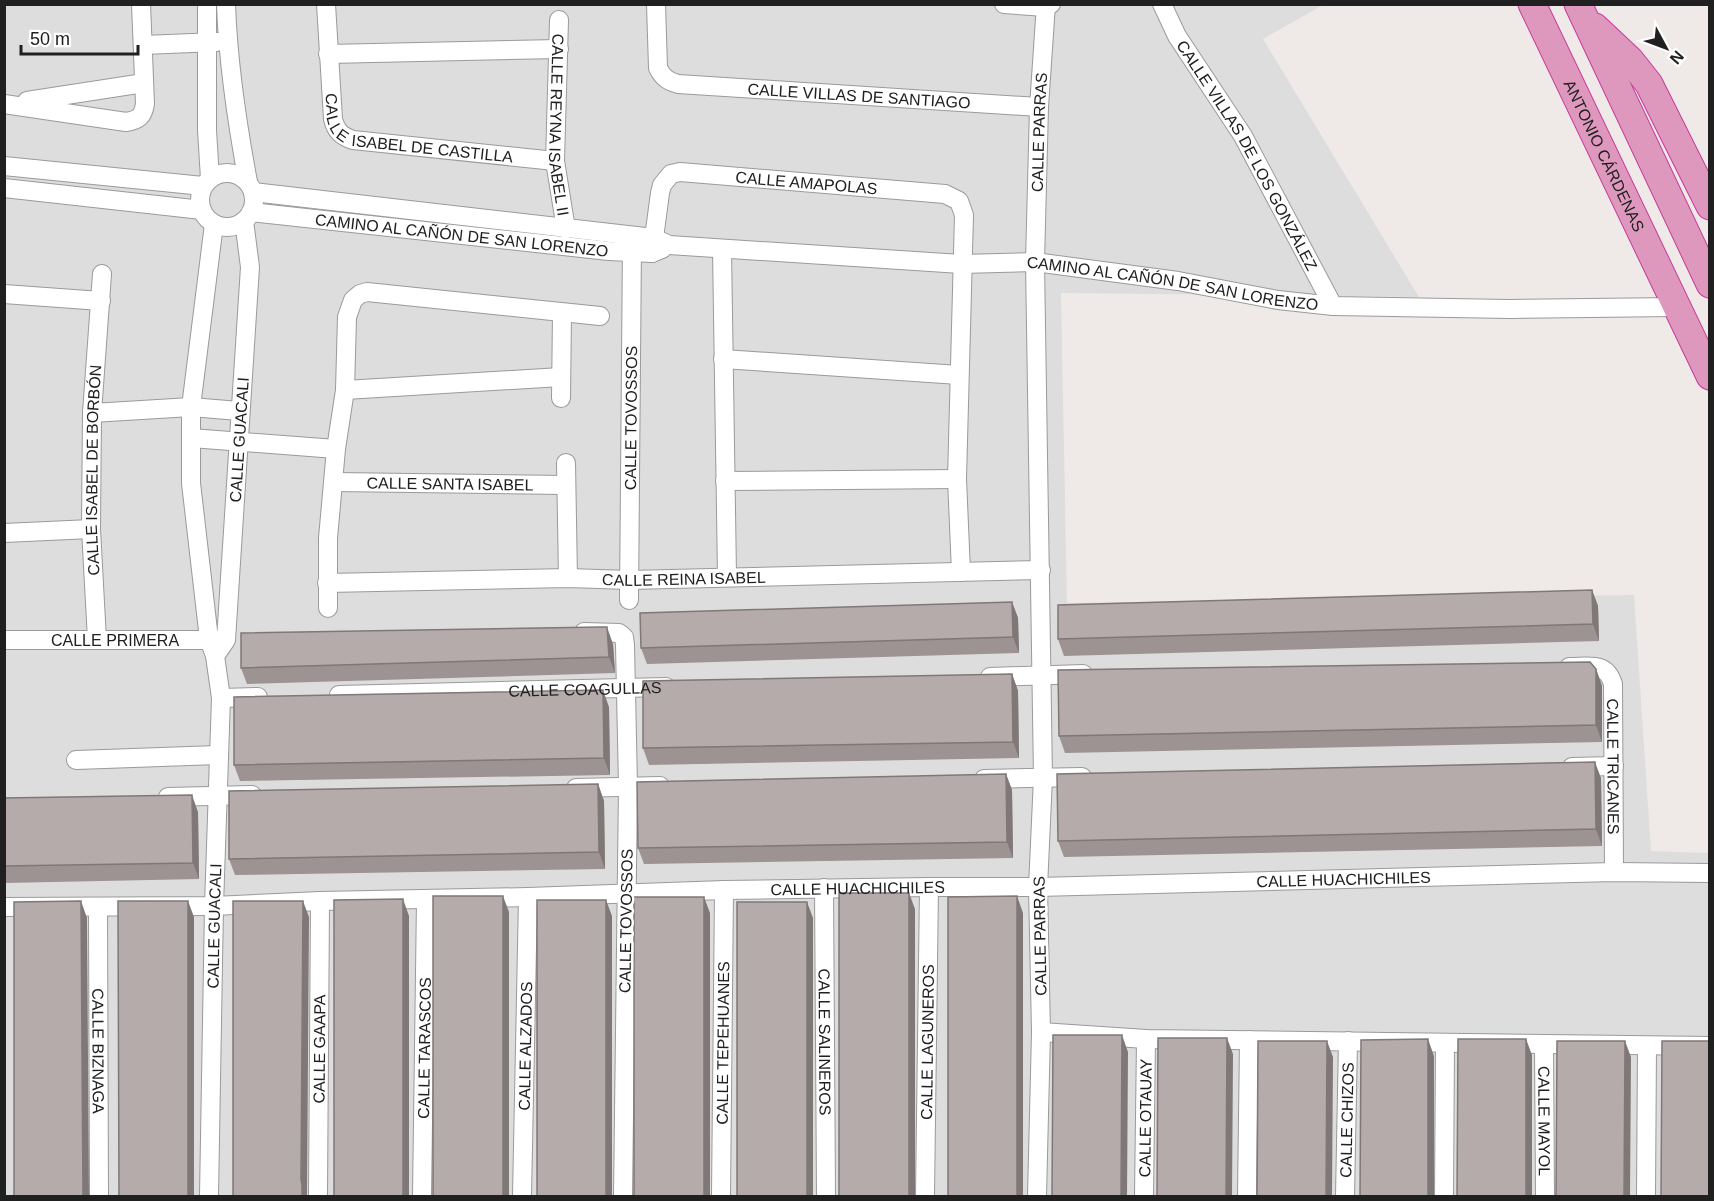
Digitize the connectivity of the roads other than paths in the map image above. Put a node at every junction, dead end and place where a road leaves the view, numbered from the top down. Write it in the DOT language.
graph roads {
  1 [pos="141,4"];
  2 [pos="326,4"];
  3 [pos="656,4"];
  4 [pos="1004,4"];
  5 [pos="1162,4"];
  6 [pos="1532,4"];
  7 [pos="227,5"];
  8 [pos="1047,5"];
  9 [pos="207,6"];
  10 [pos="1582,11"];
  11 [pos="559,20"];
  12 [pos="206,42"];
  13 [pos="227,43"];
  14 [pos="142,45"];
  15 [pos="559,49"];
  16 [pos="328,54"];
  17 [pos="144,83"];
  18 [pos="6,104"];
  19 [pos="1038,107"];
  20 [pos="555,161"];
  21 [pos="4,166"];
  22 [pos="207,182"];
  23 [pos="250,187"];
  24 [pos="4,188"];
  25 [pos="1710,206"];
  26 [pos="208,217"];
  27 [pos="248,217"];
  28 [pos="566,229"];
  29 [pos="632,244"];
  30 [pos="658,246"];
  31 [pos="722,249"];
  32 [pos="1035,262"];
  33 [pos="961,264"];
  34 [pos="102,274"];
  35 [pos="1710,284"];
  36 [pos="4,294"];
  37 [pos="100,301"];
  38 [pos="1333,306"];
  39 [pos="1677,307"];
  40 [pos="562,313"];
  41 [pos="600,316"];
  42 [pos="723,359"];
  43 [pos="958,375"];
  44 [pos="1710,376"];
  45 [pos="561,377"];
  46 [pos="345,390"];
  47 [pos="561,398"];
  48 [pos="192,407"];
  49 [pos="239,411"];
  50 [pos="92,413"];
  51 [pos="190,438"];
  52 [pos="238,442"];
  53 [pos="336,449"];
  54 [pos="566,464"];
  55 [pos="957,479"];
  56 [pos="725,481"];
  57 [pos="334,482"];
  58 [pos="565,485"];
  59 [pos="91,529"];
  60 [pos="4,532"];
  61 [pos="1041,570"];
  62 [pos="961,572"];
  63 [pos="727,576"];
  64 [pos="568,578"];
  65 [pos="628,580"];
  66 [pos="327,583"];
  67 [pos="205,589"];
  68 [pos="228,590"];
  69 [pos="629,600"];
  70 [pos="328,608"];
  71 [pos="572,633"];
  72 [pos="4,640"];
  73 [pos="97,640"];
  74 [pos="217,645"];
  75 [pos="1551,667"];
  76 [pos="1102,674"];
  77 [pos="1043,675"];
  78 [pos="971,677"];
  79 [pos="686,686"];
  80 [pos="627,688"];
  81 [pos="280,696"];
  82 [pos="316,696"];
  83 [pos="221,698"];
  84 [pos="218,755"];
  85 [pos="76,760"];
  86 [pos="1614,766"];
  87 [pos="1555,767"];
  88 [pos="1103,777"];
  89 [pos="1043,778"];
  90 [pos="972,779"];
  91 [pos="675,785"];
  92 [pos="628,786"];
  93 [pos="558,788"];
  94 [pos="265,795"];
  95 [pos="218,796"];
  96 [pos="147,798"];
  97 [pos="1614,872"];
  98 [pos="1710,873"];
  99 [pos="929,887"];
  100 [pos="1038,887"];
  101 [pos="824,888"];
  102 [pos="724,890"];
  103 [pos="626,894"];
  104 [pos="528,897"];
  105 [pos="426,900"];
  106 [pos="320,901"];
  107 [pos="98,906"];
  108 [pos="214,906"];
  109 [pos="4,907"];
  110 [pos="1041,1032"];
  111 [pos="1146,1040"];
  112 [pos="1249,1040"];
  113 [pos="1348,1041"];
  114 [pos="1445,1044"];
  115 [pos="1544,1046"];
  116 [pos="1647,1046"];
  117 [pos="1710,1046"];
  118 [pos="99,1197"];
  119 [pos="209,1197"];
  120 [pos="318,1197"];
  121 [pos="422,1197"];
  122 [pos="522,1197"];
  123 [pos="623,1197"];
  124 [pos="721,1197"];
  125 [pos="826,1197"];
  126 [pos="925,1197"];
  127 [pos="1037,1197"];
  128 [pos="1144,1197"];
  129 [pos="1247,1197"];
  130 [pos="1345,1197"];
  131 [pos="1444,1197"];
  132 [pos="1545,1197"];
  133 [pos="1646,1197"];
  1 -- 14 [label="street"];
  2 -- 16 [label="street, CALLE ISABEL DE CASTILLA"];
  3 -- 19 [label="street, CALLE VILLAS DE SANTIAGO"];
  4 -- 8 [label="street"];
  5 -- 38 [label="street, CALLE VILLAS DE LOS GONZÁLEZ"];
  6 -- 39 [label="highway, ANTONIO CÁRDENAS"];
  7 -- 9 [label="street"];
  7 -- 13 [label="street"];
  8 -- 19 [label="street, CALLE PARRAS"];
  9 -- 12 [label="street"];
  10 -- 25 [label="highway"];
  10 -- 35 [label="highway"];
  11 -- 15 [label="street, CALLE REYNA ISABEL II"];
  12 -- 13 [label="street"];
  12 -- 14 [label="street"];
  12 -- 22 [label="street"];
  13 -- 23 [label="street"];
  14 -- 17 [label="street"];
  15 -- 16 [label="street, CALLE ISABEL DE CASTILLA"];
  15 -- 20 [label="street, CALLE REYNA ISABEL II"];
  16 -- 20 [label="street, CALLE ISABEL DE CASTILLA"];
  17 -- 18 [label="street"];
  17 -- 18 [label="street"];
  19 -- 32 [label="street, CALLE PARRAS"];
  20 -- 28 [label="street, CALLE REYNA ISABEL II"];
  21 -- 22 [label="street"];
  22 -- 23 [label="street"];
  22 -- 26 [label="street"];
  23 -- 27 [label="street"];
  23 -- 28 [label="street, CAMINO AL CAÑÓN DE SAN LORENZO"];
  24 -- 26 [label="street"];
  26 -- 27 [label="street"];
  26 -- 48 [label="street, CALLE GUACALI"];
  27 -- 29 [label="street, CAMINO AL CAÑÓN DE SAN LORENZO"];
  27 -- 49 [label="street, CALLE GUACALI"];
  28 -- 29 [label="street, CAMINO AL CAÑÓN DE SAN LORENZO"];
  29 -- 30 [label="street, CAMINO AL CAÑÓN DE SAN LORENZO"];
  29 -- 65 [label="street, CALLE TOVOSSOS"];
  30 -- 31 [label="street, CAMINO AL CAÑÓN DE SAN LORENZO"];
  30 -- 33 [label="street, CALLE AMAPOLAS"];
  31 -- 33 [label="street, CAMINO AL CAÑÓN DE SAN LORENZO"];
  31 -- 42 [label="street"];
  32 -- 33 [label="street, CAMINO AL CAÑÓN DE SAN LORENZO"];
  32 -- 38 [label="street, CAMINO AL CAÑÓN DE SAN LORENZO"];
  32 -- 61 [label="street, CALLE PARRAS"];
  33 -- 43 [label="street"];
  34 -- 37 [label="street, CALLE ISABEL DE BORBÓN"];
  36 -- 37 [label="street"];
  37 -- 50 [label="street, CALLE ISABEL DE BORBÓN"];
  38 -- 39 [label="street, CAMINO AL CAÑÓN DE SAN LORENZO"];
  39 -- 44 [label="highway, ANTONIO CÁRDENAS"];
  40 -- 41 [label="street"];
  40 -- 45 [label="street"];
  40 -- 46 [label="street"];
  42 -- 43 [label="street"];
  42 -- 56 [label="street"];
  43 -- 55 [label="street"];
  45 -- 46 [label="street"];
  45 -- 47 [label="street"];
  46 -- 53 [label="street"];
  48 -- 49 [label="street"];
  48 -- 50 [label="street"];
  48 -- 51 [label="street, CALLE GUACALI"];
  49 -- 52 [label="street, CALLE GUACALI"];
  50 -- 59 [label="street, CALLE ISABEL DE BORBÓN"];
  51 -- 52 [label="street"];
  51 -- 67 [label="street, CALLE GUACALI"];
  52 -- 53 [label="street"];
  52 -- 68 [label="street, CALLE GUACALI"];
  53 -- 57 [label="street"];
  54 -- 58 [label="street"];
  55 -- 56 [label="street"];
  55 -- 62 [label="street"];
  56 -- 63 [label="street"];
  57 -- 58 [label="street, CALLE SANTA ISABEL"];
  57 -- 66 [label="street"];
  58 -- 64 [label="street"];
  59 -- 60 [label="street"];
  59 -- 73 [label="street, CALLE ISABEL DE BORBÓN"];
  61 -- 62 [label="street, CALLE REINA ISABEL"];
  61 -- 77 [label="street, CALLE PARRAS"];
  62 -- 63 [label="street, CALLE REINA ISABEL"];
  63 -- 65 [label="street, CALLE REINA ISABEL"];
  64 -- 65 [label="street, CALLE REINA ISABEL"];
  64 -- 66 [label="street, CALLE REINA ISABEL"];
  65 -- 69 [label="street, CALLE TOVOSSOS"];
  66 -- 70 [label="street"];
  67 -- 68 [label="street"];
  67 -- 74 [label="street, CALLE GUACALI"];
  68 -- 74 [label="street, CALLE GUACALI"];
  71 -- 80 [label="street, CALLE TOVOSSOS"];
  72 -- 73 [label="street, CALLE PRIMERA"];
  73 -- 74 [label="street, CALLE PRIMERA"];
  74 -- 83 [label="street, CALLE GUACALI"];
  75 -- 86 [label="street, CALLE TRICANES"];
  76 -- 77 [label="street"];
  77 -- 78 [label="street"];
  77 -- 89 [label="street, CALLE PARRAS"];
  79 -- 80 [label="street, CALLE COAGULLAS"];
  80 -- 82 [label="street, CALLE COAGULLAS"];
  80 -- 92 [label="street, CALLE TOVOSSOS"];
  81 -- 83 [label="street"];
  83 -- 84 [label="street, CALLE GUACALI"];
  84 -- 85 [label="street"];
  84 -- 95 [label="street, CALLE GUACALI"];
  86 -- 87 [label="street"];
  86 -- 97 [label="street, CALLE TRICANES"];
  88 -- 89 [label="street"];
  89 -- 90 [label="street"];
  89 -- 100 [label="street, CALLE PARRAS"];
  91 -- 92 [label="street"];
  92 -- 93 [label="street"];
  92 -- 103 [label="street, CALLE TOVOSSOS"];
  94 -- 95 [label="street"];
  95 -- 96 [label="street"];
  95 -- 108 [label="street, CALLE GUACALI"];
  97 -- 98 [label="street, CALLE HUACHICHILES"];
  97 -- 100 [label="street, CALLE HUACHICHILES"];
  99 -- 100 [label="street, CALLE HUACHICHILES"];
  99 -- 101 [label="street, CALLE HUACHICHILES"];
  99 -- 126 [label="street, CALLE LAGUNEROS"];
  100 -- 110 [label="street, CALLE PARRAS"];
  101 -- 102 [label="street, CALLE HUACHICHILES"];
  101 -- 125 [label="street, CALLE SALINEROS"];
  102 -- 103 [label="street, CALLE HUACHICHILES"];
  102 -- 124 [label="street, CALLE TEPEHUANES"];
  103 -- 104 [label="street, CALLE HUACHICHILES"];
  103 -- 123 [label="street, CALLE TOVOSSOS"];
  104 -- 105 [label="street, CALLE HUACHICHILES"];
  104 -- 122 [label="street, CALLE ALZADOS"];
  105 -- 106 [label="street, CALLE HUACHICHILES"];
  105 -- 121 [label="street, CALLE TARASCOS"];
  106 -- 108 [label="street, CALLE HUACHICHILES"];
  106 -- 120 [label="street, CALLE GAAPA"];
  107 -- 108 [label="street, CALLE HUACHICHILES"];
  107 -- 109 [label="street, CALLE HUACHICHILES"];
  107 -- 118 [label="street, CALLE BIZNAGA"];
  108 -- 119 [label="street, CALLE GUACALI"];
  110 -- 111 [label="street"];
  110 -- 127 [label="street, CALLE PARRAS"];
  111 -- 112 [label="street"];
  111 -- 128 [label="street, CALLE OTAUAY"];
  112 -- 113 [label="street"];
  112 -- 129 [label="street"];
  113 -- 114 [label="street"];
  113 -- 130 [label="street, CALLE CHIZOS"];
  114 -- 115 [label="street"];
  114 -- 131 [label="street"];
  115 -- 116 [label="street"];
  115 -- 132 [label="street, CALLE MAYOL"];
  116 -- 117 [label="street"];
  116 -- 133 [label="street"];
}
